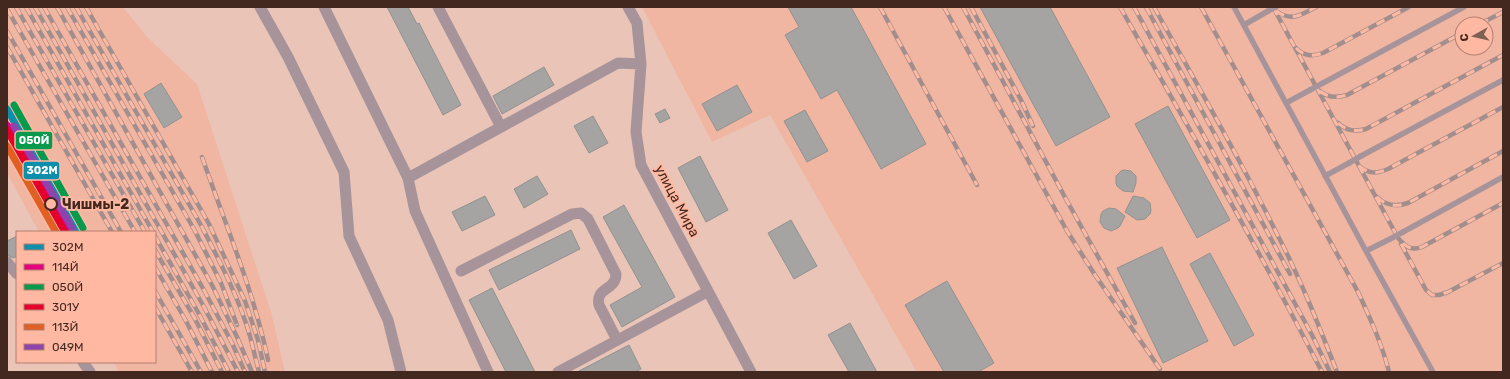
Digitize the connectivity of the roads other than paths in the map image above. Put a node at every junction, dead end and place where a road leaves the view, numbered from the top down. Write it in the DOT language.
graph roads {
  1 [pos="260,7"];
  2 [pos="324,7"];
  3 [pos="438,7"];
  4 [pos="628,7"];
  5 [pos="1234,7"];
  6 [pos="1276,7"];
  7 [pos="1464,7"];
  8 [pos="1244,25"];
  9 [pos="641,64"];
  10 [pos="1503,80"];
  11 [pos="1286,103"];
  12 [pos="501,127"];
  13 [pos="1325,176"];
  14 [pos="1503,177"];
  15 [pos="408,178"];
  16 [pos="1366,251"];
  17 [pos="7,262"];
  18 [pos="461,271"];
  19 [pos="16,273"];
  20 [pos="707,292"];
  21 [pos="617,340"];
  22 [pos="84,363"];
  23 [pos="90,372"];
  24 [pos="401,372"];
  25 [pos="488,372"];
  26 [pos="558,372"];
  27 [pos="751,372"];
  28 [pos="1433,372"];
  1 -- 24 [label="street"];
  2 -- 15 [label="street"];
  3 -- 12 [label="street"];
  4 -- 9 [label="street, улица Мира"];
  5 -- 8 [label="lane"];
  6 -- 8 [label="lane, bridge"];
  7 -- 11 [label="lane, bridge"];
  8 -- 11 [label="lane"];
  9 -- 12 [label="street"];
  9 -- 20 [label="street, улица Мира"];
  10 -- 13 [label="lane, bridge"];
  11 -- 13 [label="lane"];
  12 -- 15 [label="street"];
  13 -- 16 [label="lane"];
  14 -- 16 [label="lane, bridge"];
  15 -- 25 [label="street"];
  16 -- 28 [label="lane"];
  17 -- 19 [label="street"];
  18 -- 21 [label="street"];
  20 -- 21 [label="street"];
  20 -- 27 [label="street, улица Мира"];
  21 -- 26 [label="street"];
  22 -- 23 [label="street"];
}
